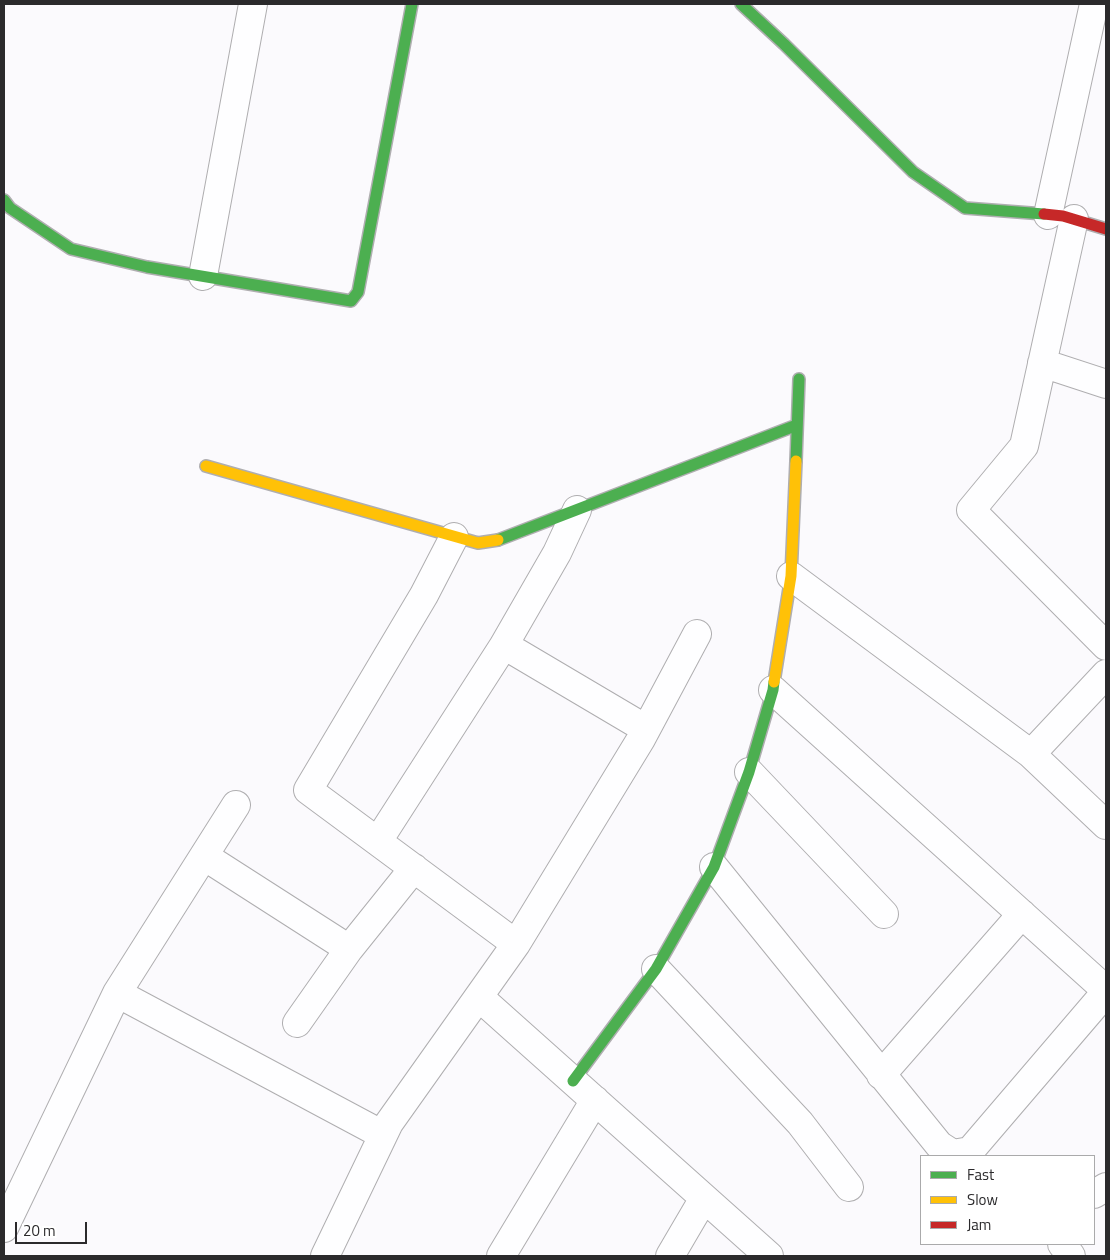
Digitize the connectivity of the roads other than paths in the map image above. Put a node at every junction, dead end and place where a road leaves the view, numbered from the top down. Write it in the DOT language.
graph roads {
  1 [pos="252,4"];
  2 [pos="412,4"];
  3 [pos="740,4"];
  4 [pos="1094,4"];
  5 [pos="4,200"];
  6 [pos="1061,217"];
  7 [pos="1106,229"];
  8 [pos="203,276"];
  9 [pos="1042,364"];
  10 [pos="799,379"];
  11 [pos="1106,384"];
  12 [pos="797,425"];
  13 [pos="206,466"];
  14 [pos="577,510"];
  15 [pos="454,537"];
  16 [pos="791,576"];
  17 [pos="697,634"];
  18 [pos="504,645"];
  19 [pos="1106,646"];
  20 [pos="1106,674"];
  21 [pos="773,690"];
  22 [pos="646,730"];
  23 [pos="1031,754"];
  24 [pos="749,772"];
  25 [pos="236,805"];
  26 [pos="1106,825"];
  27 [pos="378,842"];
  28 [pos="204,856"];
  29 [pos="714,867"];
  30 [pos="414,868"];
  31 [pos="884,914"];
  32 [pos="1022,914"];
  33 [pos="516,944"];
  34 [pos="349,949"];
  35 [pos="656,969"];
  36 [pos="1106,991"];
  37 [pos="117,992"];
  38 [pos="479,997"];
  39 [pos="297,1023"];
  40 [pos="882,1075"];
  41 [pos="573,1081"];
  42 [pos="595,1100"];
  43 [pos="383,1135"];
  44 [pos="849,1187"];
  45 [pos="1106,1187"];
  46 [pos="1095,1193"];
  47 [pos="704,1198"];
  48 [pos="4,1228"];
  49 [pos="1063,1245"];
  50 [pos="325,1256"];
  51 [pos="501,1256"];
  52 [pos="670,1256"];
  53 [pos="769,1256"];
  54 [pos="1071,1256"];
  1 -- 8 [label="street"];
  2 -- 8 [label="street"];
  3 -- 6 [label="street"];
  4 -- 6 [label="street"];
  5 -- 8 [label="street"];
  6 -- 7 [label="street"];
  6 -- 9 [label="street"];
  9 -- 11 [label="street"];
  9 -- 19 [label="street"];
  10 -- 12 [label="street"];
  12 -- 14 [label="street"];
  12 -- 16 [label="street"];
  13 -- 15 [label="street"];
  14 -- 15 [label="street"];
  14 -- 18 [label="street"];
  15 -- 27 [label="street"];
  16 -- 21 [label="street"];
  16 -- 23 [label="street"];
  17 -- 22 [label="street"];
  18 -- 22 [label="street"];
  18 -- 27 [label="street"];
  20 -- 23 [label="street"];
  21 -- 24 [label="street"];
  21 -- 32 [label="street"];
  22 -- 33 [label="street"];
  23 -- 26 [label="street"];
  24 -- 29 [label="street"];
  24 -- 31 [label="street"];
  25 -- 28 [label="street"];
  27 -- 30 [label="street"];
  28 -- 34 [label="street"];
  28 -- 37 [label="street"];
  29 -- 35 [label="street"];
  29 -- 40 [label="street"];
  30 -- 33 [label="street"];
  30 -- 34 [label="street"];
  32 -- 36 [label="street"];
  32 -- 40 [label="street"];
  33 -- 38 [label="street"];
  34 -- 39 [label="street"];
  35 -- 41 [label="street"];
  35 -- 44 [label="street"];
  36 -- 40 [label="street"];
  37 -- 43 [label="street"];
  37 -- 48 [label="street"];
  38 -- 41 [label="street"];
  38 -- 43 [label="street"];
  41 -- 42 [label="street"];
  42 -- 47 [label="street"];
  42 -- 51 [label="street"];
  43 -- 50 [label="street"];
  45 -- 46 [label="street"];
  47 -- 52 [label="street"];
  47 -- 53 [label="street"];
  49 -- 54 [label="street"];
}
